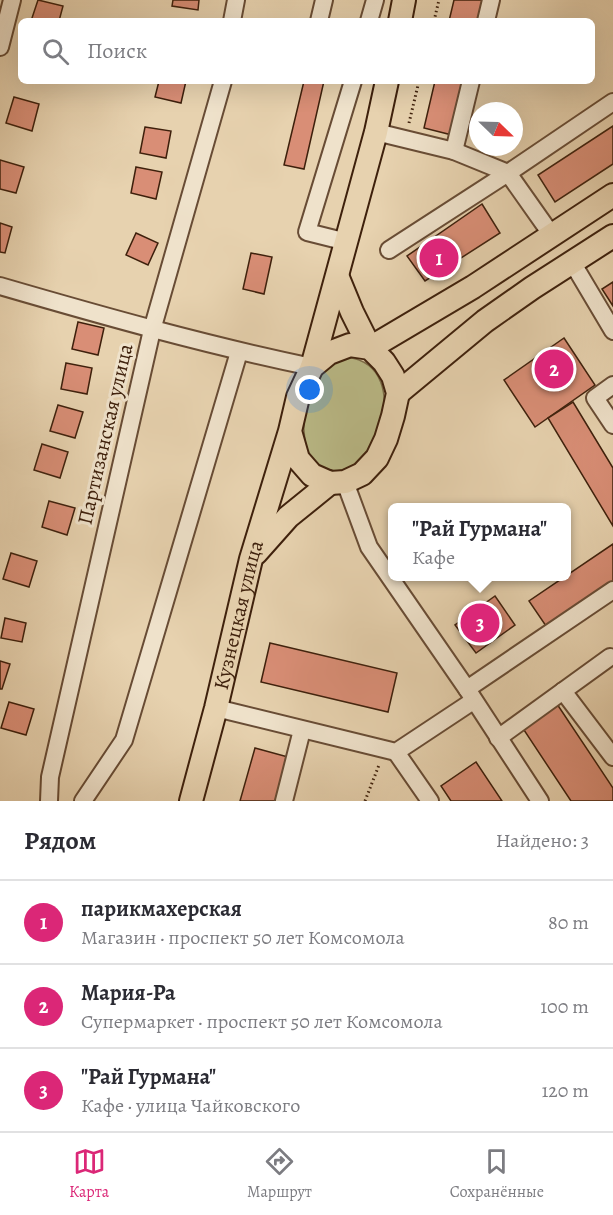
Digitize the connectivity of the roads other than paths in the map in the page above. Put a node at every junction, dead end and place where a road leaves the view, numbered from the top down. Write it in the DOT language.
graph roads {
  1 [pos="12,0"];
  2 [pos="236,0"];
  3 [pos="324,0"];
  4 [pos="375,0"];
  5 [pos="404,0"];
  6 [pos="491,0"];
  7 [pos="233,18"];
  8 [pos="320,18"];
  9 [pos="370,18"];
  10 [pos="401,18"];
  11 [pos="487,18"];
  12 [pos="0,47"];
  13 [pos="222,84"];
  14 [pos="352,84"];
  15 [pos="386,84"];
  16 [pos="470,84"];
  17 [pos="613,102"];
  18 [pos="376,132"];
  19 [pos="454,151"];
  20 [pos="508,173"];
  21 [pos="613,195"];
  22 [pos="551,234"];
  23 [pos="613,236"];
  24 [pos="347,242"];
  25 [pos="388,250"];
  26 [pos="572,262"];
  27 [pos="338,278"];
  28 [pos="0,286"];
  29 [pos="152,330"];
  30 [pos="613,331"];
  31 [pos="370,348"];
  32 [pos="239,352"];
  33 [pos="312,367"];
  34 [pos="613,385"];
  35 [pos="398,393"];
  36 [pos="613,425"];
  37 [pos="290,431"];
  38 [pos="338,483"];
  39 [pos="251,559"];
  40 [pos="388,575"];
  41 [pos="392,581"];
  42 [pos="613,590"];
  43 [pos="612,658"];
  44 [pos="563,691"];
  45 [pos="470,695"];
  46 [pos="216,708"];
  47 [pos="302,730"];
  48 [pos="498,738"];
  49 [pos="391,750"];
  50 [pos="613,757"];
  51 [pos="49,801"];
  52 [pos="82,801"];
  53 [pos="191,801"];
  54 [pos="284,801"];
  55 [pos="430,801"];
  56 [pos="540,801"];
  1 -- 12 [label="street"];
  2 -- 7 [label="street"];
  3 -- 8 [label="street"];
  4 -- 9 [label="street"];
  5 -- 10 [label="main road"];
  6 -- 11 [label="street"];
  13 -- 29 [label="street, Партизанская улица"];
  14 -- 24 [label="street"];
  15 -- 18 [label="main road"];
  16 -- 19 [label="street"];
  17 -- 20 [label="street"];
  18 -- 19 [label="street"];
  18 -- 24 [label="main road"];
  19 -- 20 [label="street"];
  20 -- 22 [label="street"];
  20 -- 25 [label="street"];
  21 -- 22 [label="main road"];
  22 -- 31 [label="main road"];
  23 -- 26 [label="main road"];
  24 -- 27 [label="main road"];
  26 -- 30 [label="street"];
  26 -- 35 [label="main road"];
  27 -- 31 [label="main road"];
  27 -- 33 [label="main road"];
  28 -- 29 [label="street"];
  29 -- 32 [label="street"];
  29 -- 51 [label="street, Партизанская улица"];
  31 -- 33 [label="main road"];
  31 -- 35 [label="main road"];
  32 -- 33 [label="street"];
  32 -- 52 [label="street"];
  33 -- 37 [label="main road"];
  34 -- 36 [label="street"];
  35 -- 38 [label="main road"];
  37 -- 38 [label="main road"];
  37 -- 39 [label="main road, Кузнецкая улица"];
  38 -- 39 [label="main road"];
  38 -- 40 [label="street"];
  39 -- 46 [label="main road, Кузнецкая улица"];
  41 -- 45 [label="street"];
  42 -- 45 [label="street"];
  43 -- 44 [label="street"];
  44 -- 48 [label="street"];
  44 -- 50 [label="street"];
  45 -- 48 [label="street"];
  45 -- 49 [label="street"];
  46 -- 47 [label="street"];
  46 -- 53 [label="main road, Кузнецкая улица"];
  47 -- 49 [label="street"];
  47 -- 54 [label="street"];
  48 -- 56 [label="street"];
  49 -- 55 [label="street"];
}
